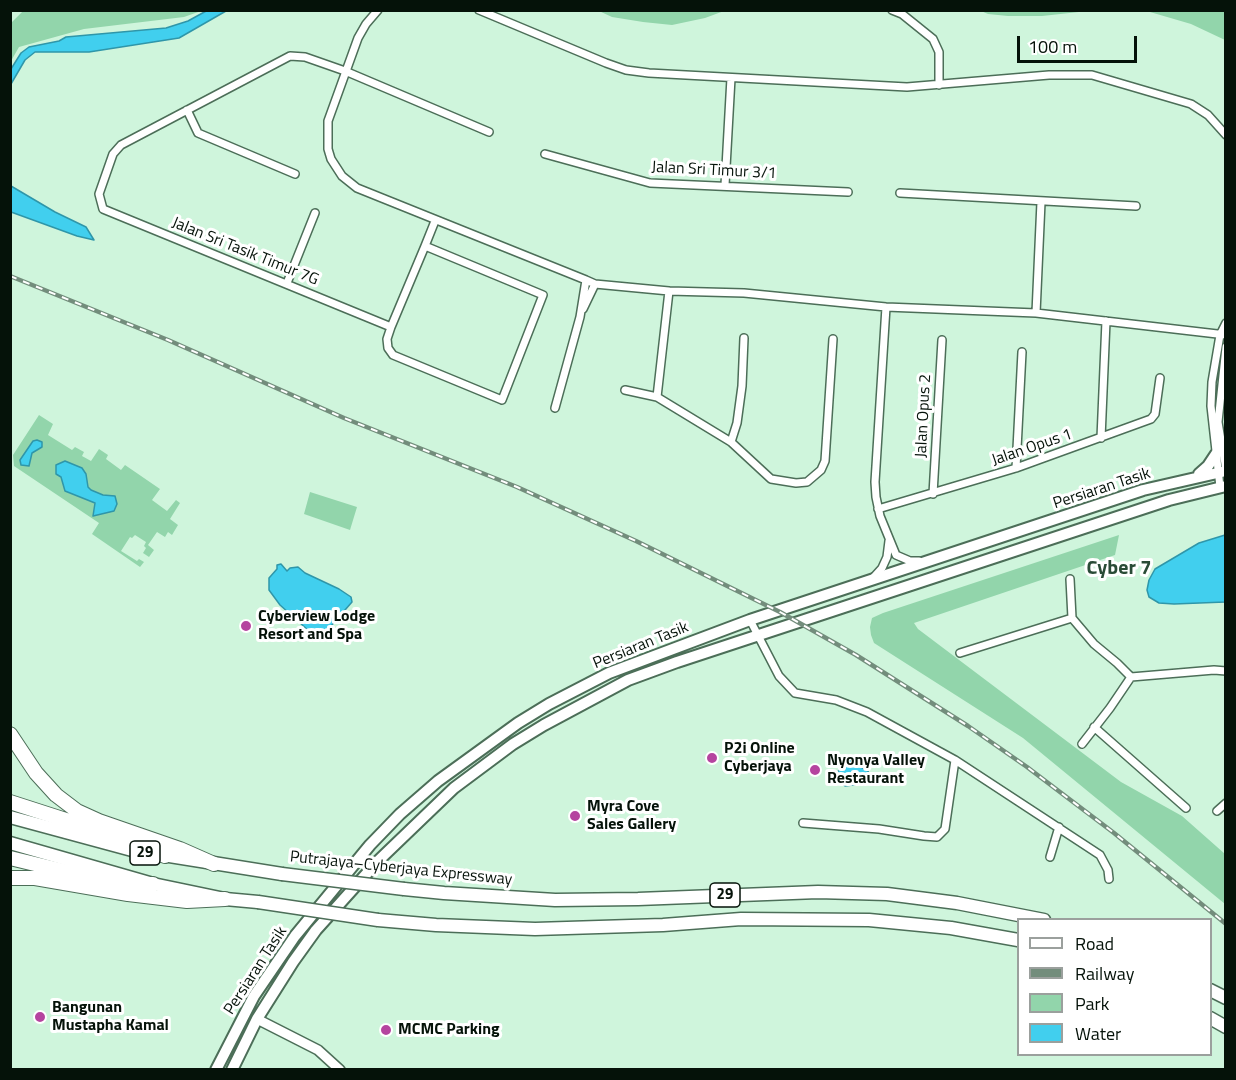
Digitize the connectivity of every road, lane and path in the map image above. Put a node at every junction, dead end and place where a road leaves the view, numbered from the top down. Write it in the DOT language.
graph roads {
  1 [pos="378,10"];
  2 [pos="479,10"];
  3 [pos="892,10"];
  4 [pos="345,71"];
  5 [pos="731,78"];
  6 [pos="939,85"];
  7 [pos="187,110"];
  8 [pos="489,132"];
  9 [pos="1226,135"];
  10 [pos="545,154"];
  11 [pos="295,174"];
  12 [pos="725,185"];
  13 [pos="848,192"];
  14 [pos="900,193"];
  15 [pos="1041,202"];
  16 [pos="1136,206"];
  17 [pos="315,213"];
  18 [pos="435,221"];
  19 [pos="425,246"];
  20 [pos="586,280"];
  21 [pos="287,283"];
  22 [pos="596,284"];
  23 [pos="669,291"];
  24 [pos="886,307"];
  25 [pos="1036,313"];
  26 [pos="580,317"];
  27 [pos="1106,321"];
  28 [pos="1226,323"];
  29 [pos="391,327"];
  30 [pos="1223,335"];
  31 [pos="744,338"];
  32 [pos="833,339"];
  33 [pos="942,340"];
  34 [pos="1226,347"];
  35 [pos="1022,352"];
  36 [pos="1216,356"];
  37 [pos="1225,357"];
  38 [pos="1160,378"];
  39 [pos="625,390"];
  40 [pos="657,397"];
  41 [pos="555,408"];
  42 [pos="1214,422"];
  43 [pos="1101,438"];
  44 [pos="731,442"];
  45 [pos="1221,451"];
  46 [pos="1016,468"];
  47 [pos="1223,471"];
  48 [pos="1196,477"];
  49 [pos="1223,487"];
  50 [pos="933,494"];
  51 [pos="878,509"];
  52 [pos="888,536"];
  53 [pos="929,561"];
  54 [pos="1070,579"];
  55 [pos="868,583"];
  56 [pos="1072,618"];
  57 [pos="750,620"];
  58 [pos="757,635"];
  59 [pos="960,653"];
  60 [pos="1226,671"];
  61 [pos="1131,677"];
  62 [pos="1094,727"];
  63 [pos="10,734"];
  64 [pos="1082,744"];
  65 [pos="956,760"];
  66 [pos="10,802"];
  67 [pos="1226,803"];
  68 [pos="1186,808"];
  69 [pos="1217,812"];
  70 [pos="10,818"];
  71 [pos="803,823"];
  72 [pos="1059,827"];
  73 [pos="10,843"];
  74 [pos="165,856"];
  75 [pos="1050,856"];
  76 [pos="10,858"];
  77 [pos="214,864"];
  78 [pos="10,878"];
  79 [pos="1109,879"];
  80 [pos="153,884"];
  81 [pos="225,899"];
  82 [pos="1034,918"];
  83 [pos="1017,940"];
  84 [pos="1212,991"];
  85 [pos="1226,998"];
  86 [pos="257,1019"];
  87 [pos="1212,1019"];
  88 [pos="1226,1027"];
  89 [pos="216,1070"];
  90 [pos="232,1070"];
  91 [pos="340,1070"];
  1 -- 4 [label="street"];
  2 -- 5 [label="street"];
  3 -- 6 [label="street"];
  4 -- 7 [label="street"];
  4 -- 8 [label="street"];
  4 -- 18 [label="street"];
  5 -- 6 [label="street"];
  5 -- 12 [label="street"];
  6 -- 9 [label="street"];
  7 -- 11 [label="street"];
  7 -- 21 [label="street, Jalan Sri Tasik Timur 7G"];
  10 -- 12 [label="street, Jalan Sri Timur 3/1"];
  12 -- 13 [label="street, Jalan Sri Timur 3/1"];
  14 -- 15 [label="street"];
  15 -- 16 [label="street"];
  15 -- 25 [label="street"];
  17 -- 21 [label="street"];
  18 -- 19 [label="street"];
  18 -- 20 [label="street"];
  19 -- 29 [label="street"];
  19 -- 29 [label="street"];
  20 -- 22 [label="street"];
  20 -- 26 [label="street"];
  21 -- 29 [label="street, Jalan Sri Tasik Timur 7G"];
  22 -- 23 [label="street"];
  22 -- 26 [label="street"];
  23 -- 24 [label="street"];
  23 -- 40 [label="street"];
  24 -- 25 [label="street"];
  24 -- 51 [label="street"];
  25 -- 27 [label="street"];
  26 -- 41 [label="street"];
  27 -- 30 [label="street"];
  27 -- 43 [label="street"];
  28 -- 30 [label="street"];
  30 -- 36 [label="street"];
  31 -- 44 [label="street"];
  32 -- 44 [label="street"];
  33 -- 50 [label="street, Jalan Opus 2"];
  34 -- 37 [label="street"];
  35 -- 46 [label="street"];
  36 -- 37 [label="street"];
  36 -- 42 [label="street"];
  37 -- 42 [label="street"];
  38 -- 43 [label="street, Jalan Opus 1"];
  39 -- 40 [label="street"];
  40 -- 44 [label="street"];
  42 -- 45 [label="street"];
  43 -- 46 [label="street, Jalan Opus 1"];
  45 -- 47 [label="street"];
  45 -- 48 [label="main road"];
  46 -- 50 [label="street, Jalan Opus 1"];
  47 -- 48 [label="main road, Persiaran Tasik"];
  47 -- 49 [label="street"];
  48 -- 53 [label="main road, Persiaran Tasik"];
  49 -- 58 [label="main road, Persiaran Tasik"];
  50 -- 51 [label="street, Jalan Opus 1"];
  51 -- 52 [label="street"];
  52 -- 53 [label="street"];
  52 -- 55 [label="street"];
  53 -- 55 [label="main road, Persiaran Tasik"];
  54 -- 56 [label="street"];
  55 -- 57 [label="main road, Persiaran Tasik"];
  56 -- 59 [label="street"];
  56 -- 61 [label="street"];
  57 -- 58 [label="street"];
  57 -- 89 [label="main road, Persiaran Tasik"];
  58 -- 65 [label="street"];
  58 -- 86 [label="main road, Persiaran Tasik"];
  60 -- 61 [label="street"];
  61 -- 62 [label="street"];
  62 -- 64 [label="street"];
  62 -- 68 [label="street"];
  63 -- 77 [label="highway"];
  65 -- 71 [label="street"];
  65 -- 72 [label="street"];
  66 -- 74 [label="highway"];
  67 -- 69 [label="street"];
  70 -- 74 [label="highway, Putrajaya–Cyberjaya Expressway / 29"];
  72 -- 75 [label="street"];
  72 -- 79 [label="street"];
  73 -- 80 [label="highway, 29"];
  74 -- 77 [label="highway, Putrajaya–Cyberjaya Expressway / 29"];
  76 -- 80 [label="highway"];
  77 -- 82 [label="highway, Putrajaya–Cyberjaya Expressway / 29, bridge"];
  78 -- 81 [label="highway"];
  80 -- 81 [label="highway, 29"];
  81 -- 83 [label="highway, 29, bridge"];
  84 -- 85 [label="highway"];
  86 -- 90 [label="main road, Persiaran Tasik"];
  86 -- 91 [label="street"];
  87 -- 88 [label="highway"];
}
